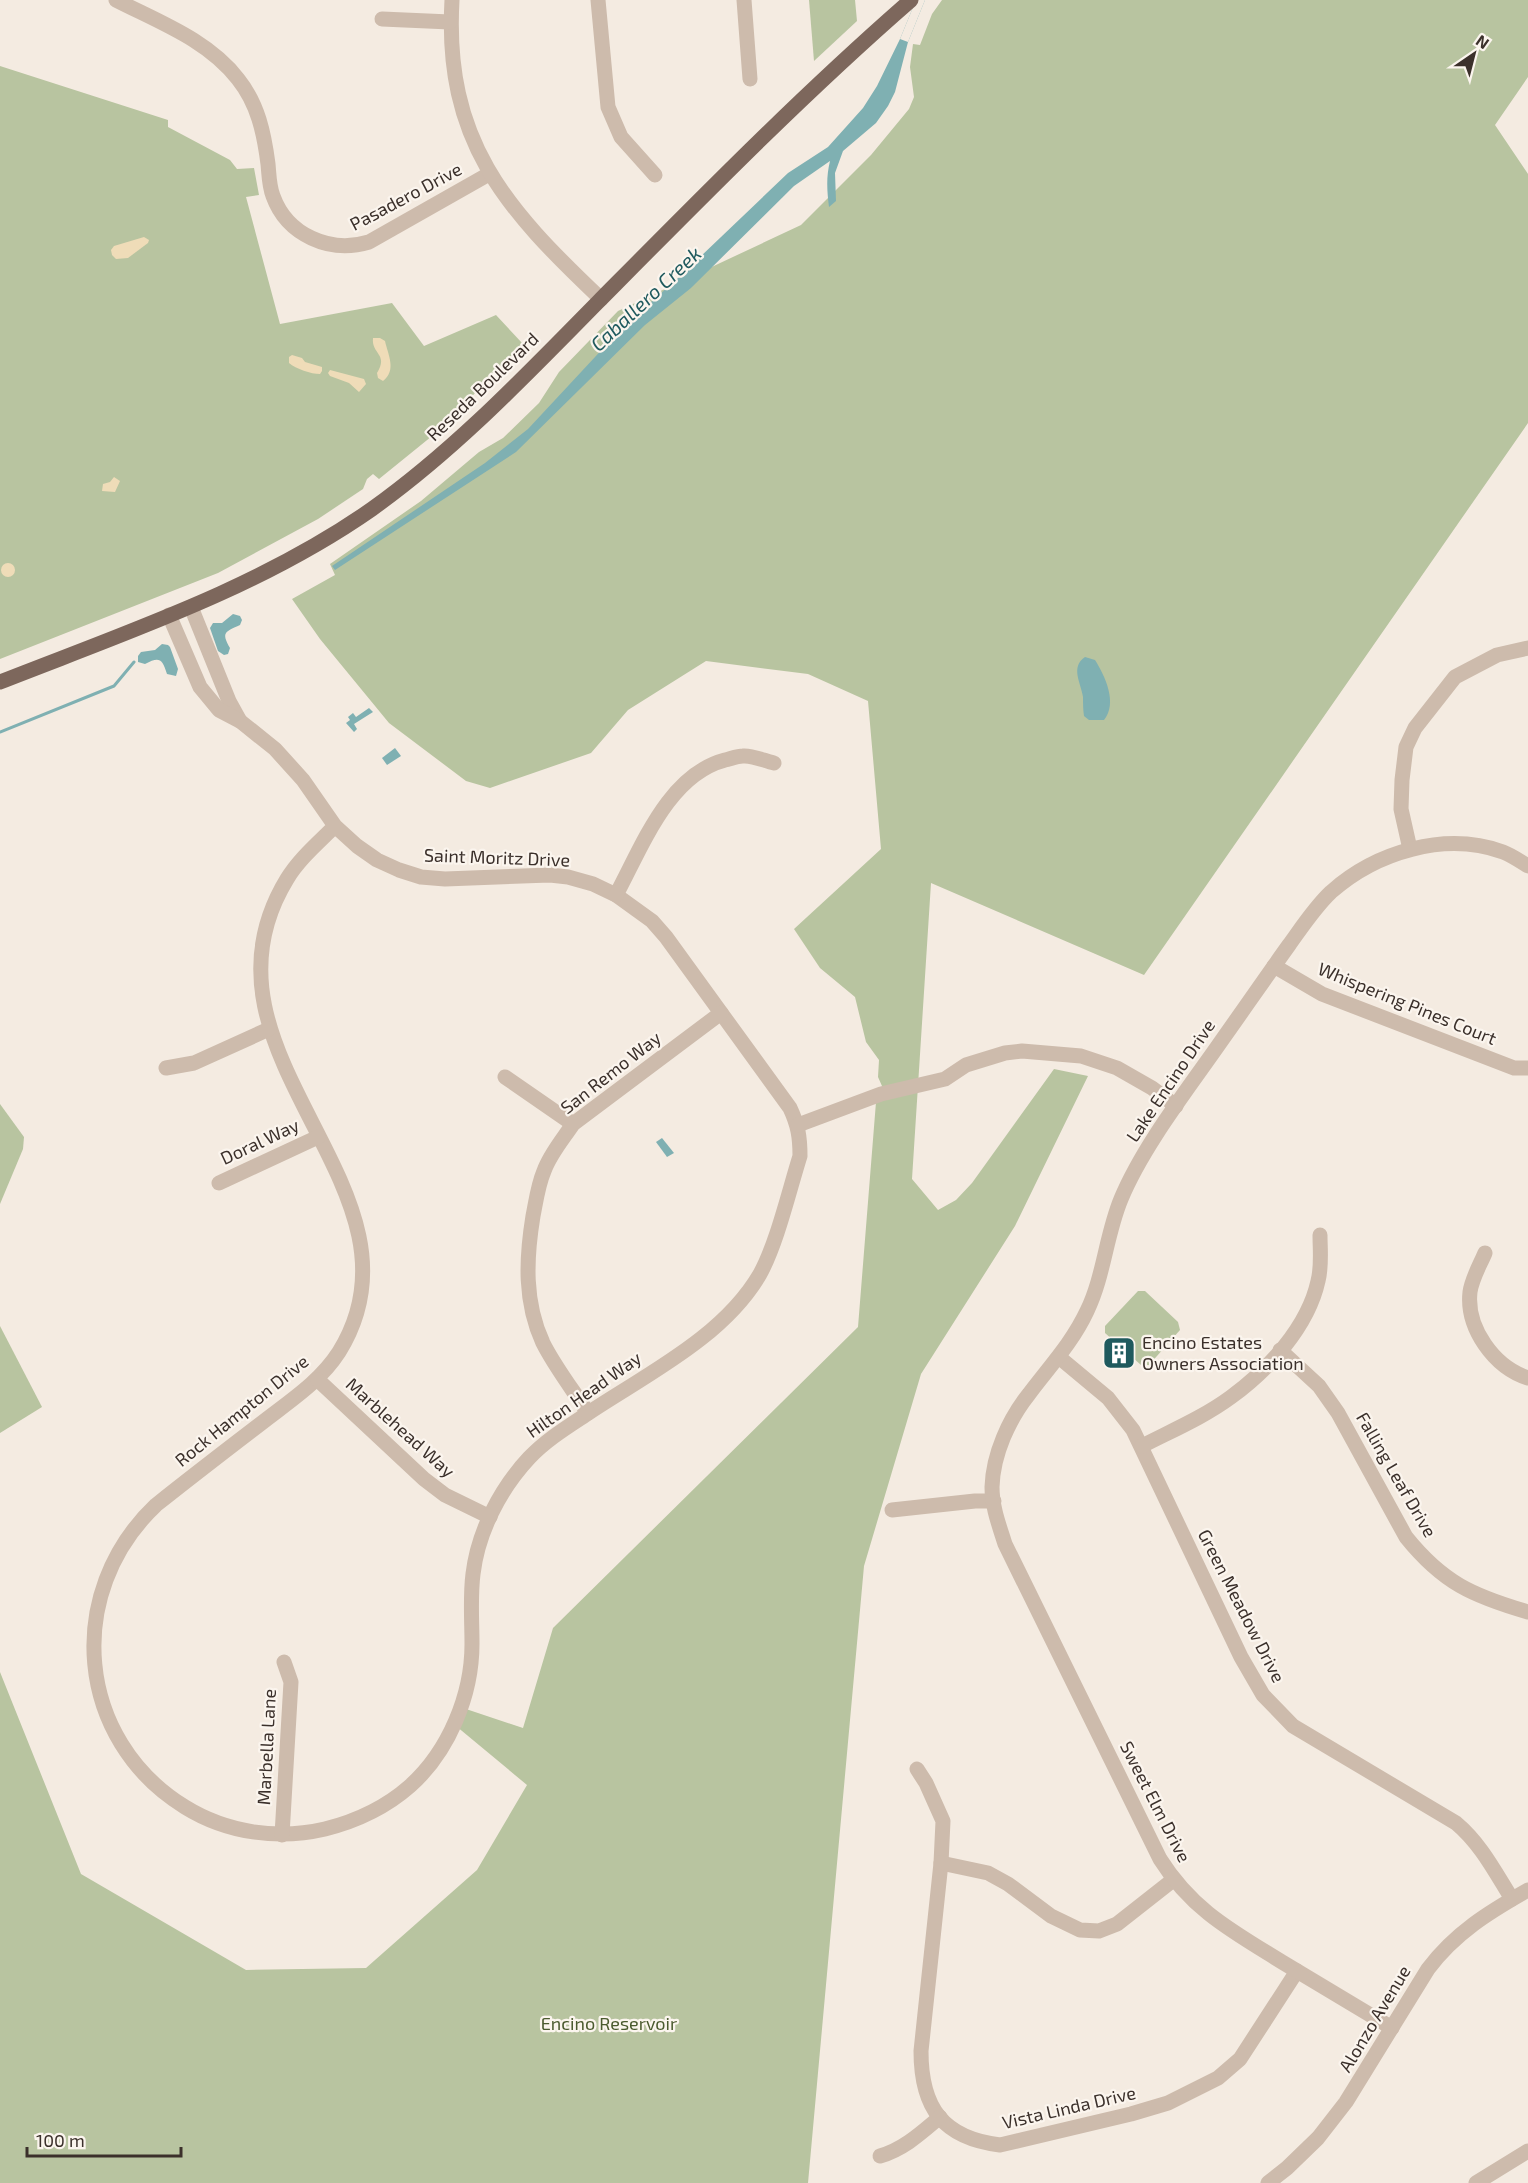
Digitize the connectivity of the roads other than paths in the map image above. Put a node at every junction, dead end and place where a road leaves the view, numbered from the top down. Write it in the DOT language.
graph roads {
  1 [pos="116,0"];
  2 [pos="452,0"];
  3 [pos="598,0"];
  4 [pos="744,0"];
  5 [pos="911,0"];
  6 [pos="133,4"];
  7 [pos="382,19"];
  8 [pos="450,22"];
  9 [pos="750,79"];
  10 [pos="489,174"];
  11 [pos="655,175"];
  12 [pos="600,299"];
  13 [pos="191,607"];
  14 [pos="169,615"];
  15 [pos="1528,648"];
  16 [pos="0,682"];
  17 [pos="240,721"];
  18 [pos="774,763"];
  19 [pos="335,826"];
  20 [pos="1410,849"];
  21 [pos="1528,866"];
  22 [pos="616,895"];
  23 [pos="1274,966"];
  24 [pos="721,1013"];
  25 [pos="269,1029"];
  26 [pos="166,1068"];
  27 [pos="1528,1068"];
  28 [pos="505,1077"];
  29 [pos="1176,1106"];
  30 [pos="573,1124"];
  31 [pos="798,1125"];
  32 [pos="318,1137"];
  33 [pos="219,1182"];
  34 [pos="1320,1235"];
  35 [pos="1485,1253"];
  36 [pos="1280,1350"];
  37 [pos="1060,1358"];
  38 [pos="1528,1378"];
  39 [pos="318,1380"];
  40 [pos="588,1413"];
  41 [pos="1142,1446"];
  42 [pos="993,1501"];
  43 [pos="892,1510"];
  44 [pos="490,1517"];
  45 [pos="1528,1612"];
  46 [pos="284,1662"];
  47 [pos="917,1769"];
  48 [pos="282,1835"];
  49 [pos="941,1863"];
  50 [pos="1173,1880"];
  51 [pos="1528,1890"];
  52 [pos="1512,1899"];
  53 [pos="1297,1971"];
  54 [pos="1392,2028"];
  55 [pos="940,2117"];
  56 [pos="1528,2151"];
  57 [pos="880,2156"];
  58 [pos="1268,2183"];
  59 [pos="1476,2183"];
  1 -- 6 [label="street, Pasadero Drive"];
  2 -- 8 [label="street"];
  3 -- 11 [label="street"];
  4 -- 9 [label="street"];
  5 -- 12 [label="main road, Reseda Boulevard"];
  6 -- 10 [label="street, Pasadero Drive"];
  7 -- 8 [label="street"];
  8 -- 10 [label="street"];
  10 -- 12 [label="street"];
  12 -- 13 [label="main road, Reseda Boulevard"];
  13 -- 14 [label="main road, Reseda Boulevard"];
  13 -- 17 [label="street, Saint Moritz Drive"];
  14 -- 16 [label="main road, Reseda Boulevard"];
  14 -- 17 [label="street, Saint Moritz Drive"];
  15 -- 20 [label="street"];
  17 -- 19 [label="street, Saint Moritz Drive"];
  18 -- 22 [label="street"];
  19 -- 22 [label="street, Saint Moritz Drive"];
  19 -- 25 [label="street, Rock Hampton Drive"];
  20 -- 21 [label="street, Lake Encino Drive"];
  20 -- 23 [label="street, Lake Encino Drive"];
  22 -- 24 [label="street, Saint Moritz Drive"];
  23 -- 27 [label="street, Whispering Pines Court"];
  23 -- 29 [label="street, Lake Encino Drive"];
  24 -- 30 [label="street, San Remo Way"];
  24 -- 31 [label="street, Hilton Head Way"];
  25 -- 26 [label="street"];
  25 -- 32 [label="street, Rock Hampton Drive"];
  28 -- 30 [label="street"];
  29 -- 31 [label="street"];
  29 -- 37 [label="street, Lake Encino Drive"];
  30 -- 40 [label="street, San Remo Way"];
  31 -- 40 [label="street, Hilton Head Way"];
  32 -- 33 [label="street, Doral Way"];
  32 -- 39 [label="street, Rock Hampton Drive"];
  34 -- 36 [label="street"];
  35 -- 38 [label="street"];
  36 -- 41 [label="street"];
  36 -- 45 [label="street, Falling Leaf Drive"];
  37 -- 41 [label="street, Green Meadow Drive"];
  37 -- 42 [label="street, Lake Encino Drive"];
  39 -- 44 [label="street, Marblehead Way"];
  39 -- 48 [label="street, Rock Hampton Drive"];
  40 -- 44 [label="street, Hilton Head Way"];
  41 -- 52 [label="street, Green Meadow Drive"];
  42 -- 43 [label="street"];
  42 -- 50 [label="street, Sweet Elm Drive"];
  44 -- 48 [label="street, Hilton Head Way"];
  46 -- 48 [label="street, Marbella Lane"];
  47 -- 49 [label="street, Vista Linda Drive"];
  49 -- 50 [label="street"];
  49 -- 55 [label="street, Vista Linda Drive"];
  50 -- 53 [label="street, Sweet Elm Drive"];
  51 -- 52 [label="street, Alonzo Avenue"];
  52 -- 54 [label="street, Alonzo Avenue"];
  53 -- 54 [label="street, Sweet Elm Drive"];
  53 -- 55 [label="street, Vista Linda Drive"];
  54 -- 58 [label="street, Alonzo Avenue"];
  55 -- 57 [label="street"];
  56 -- 59 [label="street"];
}
